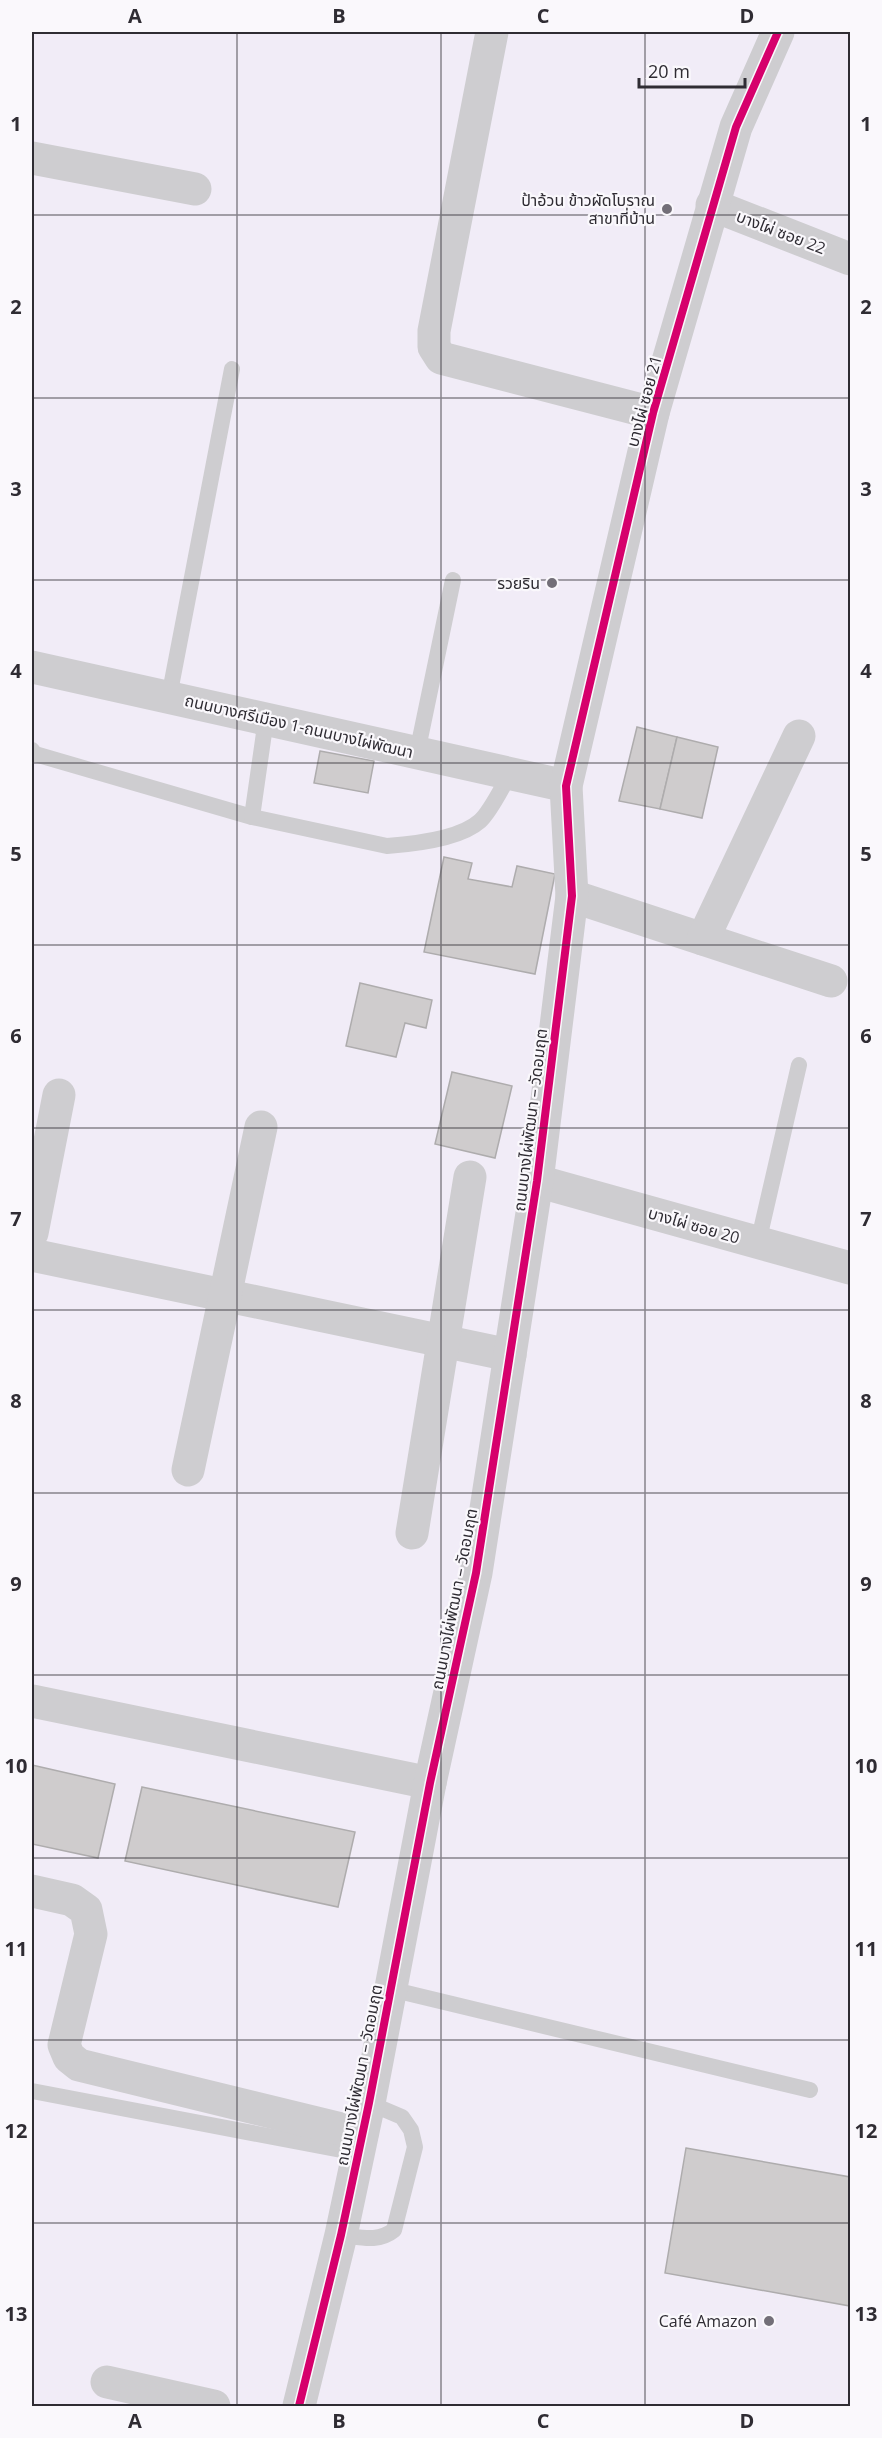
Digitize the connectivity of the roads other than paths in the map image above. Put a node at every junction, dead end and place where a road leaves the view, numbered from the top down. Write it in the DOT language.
graph roads {
  1 [pos="492,32"];
  2 [pos="778,32"];
  3 [pos="32,158"];
  4 [pos="195,189"];
  5 [pos="712,205"];
  6 [pos="850,259"];
  7 [pos="232,369"];
  8 [pos="653,413"];
  9 [pos="453,580"];
  10 [pos="32,667"];
  11 [pos="169,697"];
  12 [pos="266,719"];
  13 [pos="799,736"];
  14 [pos="32,750"];
  15 [pos="417,753"];
  16 [pos="510,774"];
  17 [pos="566,786"];
  18 [pos="252,817"];
  19 [pos="572,896"];
  20 [pos="702,939"];
  21 [pos="831,981"];
  22 [pos="799,1065"];
  23 [pos="59,1095"];
  24 [pos="261,1126"];
  25 [pos="470,1177"];
  26 [pos="537,1181"];
  27 [pos="32,1233"];
  28 [pos="758,1243"];
  29 [pos="32,1255"];
  30 [pos="850,1268"];
  31 [pos="225,1296"];
  32 [pos="443,1341"];
  33 [pos="510,1355"];
  34 [pos="188,1470"];
  35 [pos="412,1533"];
  36 [pos="32,1701"];
  37 [pos="430,1783"];
  38 [pos="32,1891"];
  39 [pos="390,1989"];
  40 [pos="810,2090"];
  41 [pos="32,2091"];
  42 [pos="363,2130"];
  43 [pos="341,2235"];
  44 [pos="107,2382"];
  45 [pos="214,2406"];
  46 [pos="299,2406"];
  1 -- 8 [label="street"];
  2 -- 5 [label="street, บางไผ่ ซอย 21"];
  3 -- 4 [label="street"];
  5 -- 6 [label="street, บางไผ่ ซอย 22"];
  5 -- 8 [label="street, บางไผ่ ซอย 21"];
  7 -- 11 [label="lane"];
  8 -- 17 [label="street, บางไผ่ ซอย 21"];
  9 -- 15 [label="lane"];
  10 -- 11 [label="street, ถนนบางศรีเมือง 1-ถนนบางไผ่พัฒนา"];
  11 -- 12 [label="street, ถนนบางศรีเมือง 1-ถนนบางไผ่พัฒนา"];
  12 -- 15 [label="street, ถนนบางศรีเมือง 1-ถนนบางไผ่พัฒนา"];
  12 -- 18 [label="lane"];
  13 -- 20 [label="street"];
  14 -- 18 [label="lane"];
  15 -- 16 [label="street, ถนนบางศรีเมือง 1-ถนนบางไผ่พัฒนา"];
  16 -- 17 [label="street, ถนนบางศรีเมือง 1-ถนนบางไผ่พัฒนา"];
  16 -- 18 [label="lane"];
  17 -- 19 [label="street, ถนนบางไผ่พัฒนา – วัดอมฤต"];
  19 -- 20 [label="street"];
  19 -- 26 [label="street, ถนนบางไผ่พัฒนา – วัดอมฤต"];
  20 -- 21 [label="street"];
  22 -- 28 [label="lane"];
  23 -- 27 [label="street"];
  24 -- 31 [label="street"];
  25 -- 32 [label="street"];
  26 -- 28 [label="street, บางไผ่ ซอย 20"];
  26 -- 33 [label="street, ถนนบางไผ่พัฒนา – วัดอมฤต"];
  28 -- 30 [label="street, บางไผ่ ซอย 20"];
  29 -- 31 [label="street"];
  31 -- 32 [label="street"];
  31 -- 34 [label="street"];
  32 -- 33 [label="street"];
  32 -- 35 [label="street"];
  33 -- 37 [label="street, ถนนบางไผ่พัฒนา – วัดอมฤต"];
  36 -- 37 [label="street"];
  37 -- 39 [label="street, ถนนบางไผ่พัฒนา – วัดอมฤต"];
  38 -- 42 [label="street"];
  39 -- 40 [label="lane"];
  39 -- 42 [label="street, ถนนบางไผ่พัฒนา – วัดอมฤต"];
  41 -- 42 [label="lane"];
  42 -- 43 [label="street, ถนนบางไผ่พัฒนา – วัดอมฤต"];
  42 -- 43 [label="lane"];
  43 -- 46 [label="street, ถนนบางไผ่พัฒนา – วัดอมฤต"];
  44 -- 45 [label="street"];
}
